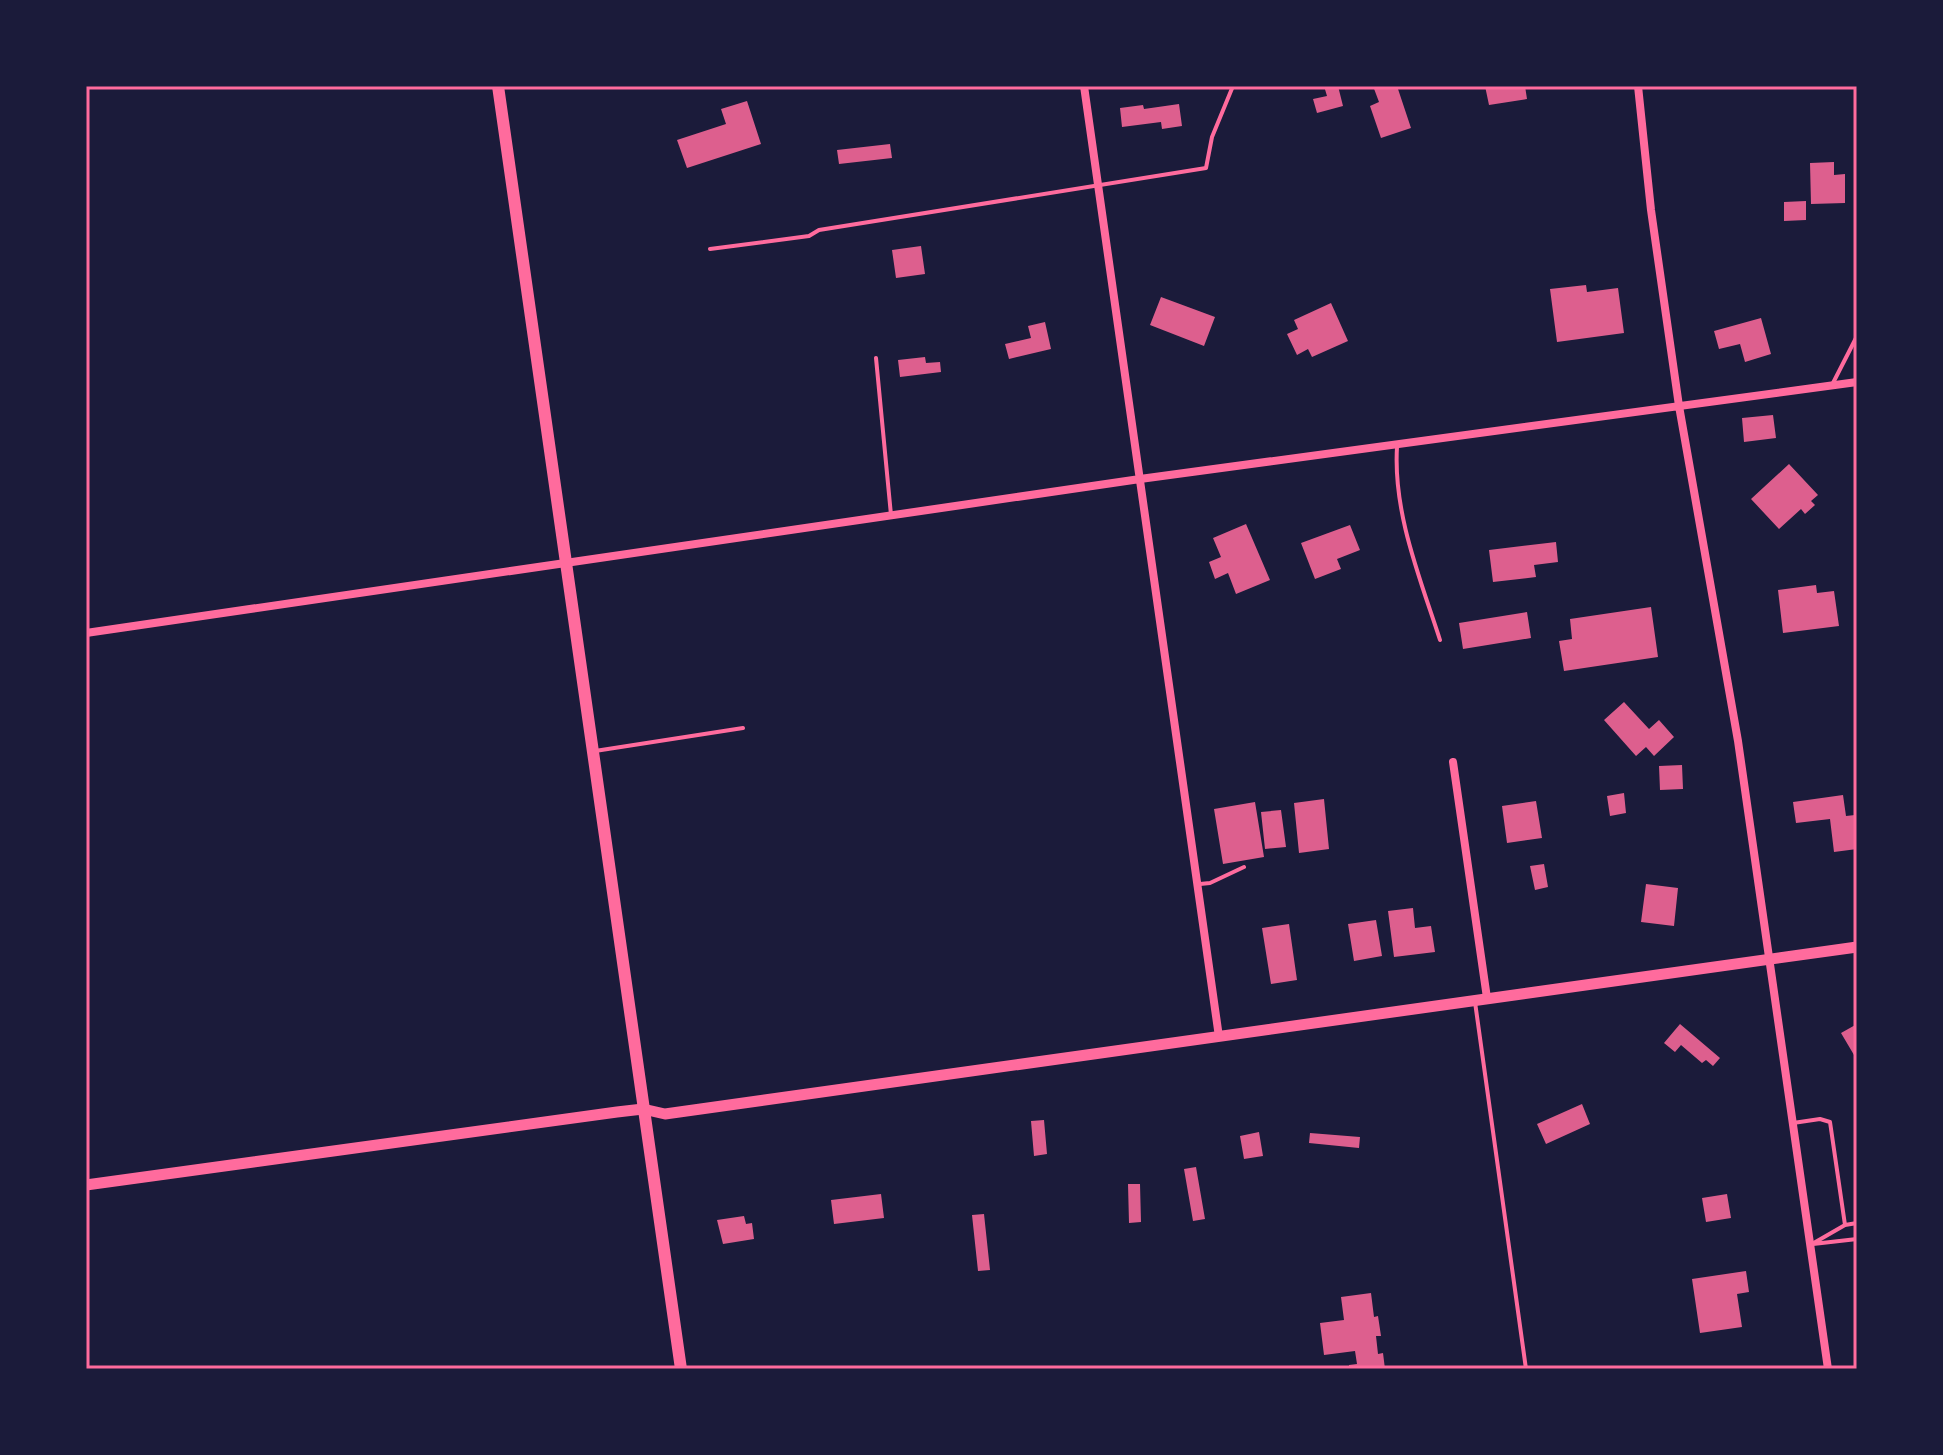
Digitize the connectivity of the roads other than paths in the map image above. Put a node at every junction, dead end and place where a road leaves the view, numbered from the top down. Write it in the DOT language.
graph roads {
  1 [pos="498,86"];
  2 [pos="1084,86"];
  3 [pos="1233,86"];
  4 [pos="1638,86"];
  5 [pos="1098,185"];
  6 [pos="710,249"];
  7 [pos="1857,336"];
  8 [pos="876,358"];
  9 [pos="1857,382"];
  10 [pos="1831,385"];
  11 [pos="1679,406"];
  12 [pos="1397,444"];
  13 [pos="1140,479"];
  14 [pos="891,515"];
  15 [pos="566,562"];
  16 [pos="86,633"];
  17 [pos="1440,640"];
  18 [pos="743,728"];
  19 [pos="593,752"];
  20 [pos="1453,762"];
  21 [pos="1244,867"];
  22 [pos="1197,885"];
  23 [pos="1857,947"];
  24 [pos="1769,959"];
  25 [pos="1481,999"];
  26 [pos="1219,1037"];
  27 [pos="643,1109"];
  28 [pos="1793,1123"];
  29 [pos="86,1185"];
  30 [pos="1857,1223"];
  31 [pos="1845,1225"];
  32 [pos="1857,1239"];
  33 [pos="1810,1245"];
  34 [pos="681,1369"];
  35 [pos="1526,1369"];
  36 [pos="1828,1369"];
  1 -- 15 [label="main road"];
  2 -- 5 [label="street"];
  3 -- 5 [label="lane"];
  4 -- 11 [label="street"];
  5 -- 6 [label="lane"];
  5 -- 13 [label="street"];
  7 -- 10 [label="lane"];
  8 -- 14 [label="lane"];
  9 -- 10 [label="street"];
  10 -- 11 [label="street"];
  11 -- 12 [label="street"];
  11 -- 24 [label="street"];
  12 -- 13 [label="street"];
  12 -- 17 [label="lane"];
  13 -- 14 [label="street"];
  13 -- 22 [label="street"];
  14 -- 15 [label="street"];
  15 -- 16 [label="street"];
  15 -- 19 [label="main road"];
  18 -- 19 [label="lane"];
  19 -- 27 [label="main road"];
  20 -- 25 [label="street"];
  21 -- 22 [label="lane"];
  22 -- 26 [label="street"];
  23 -- 24 [label="street"];
  24 -- 25 [label="street"];
  24 -- 28 [label="street"];
  25 -- 26 [label="street"];
  25 -- 35 [label="lane"];
  26 -- 27 [label="street"];
  27 -- 29 [label="street"];
  27 -- 34 [label="main road"];
  28 -- 31 [label="lane"];
  28 -- 33 [label="street"];
  30 -- 31 [label="lane"];
  31 -- 33 [label="lane"];
  32 -- 33 [label="lane"];
  33 -- 36 [label="street"];
}
